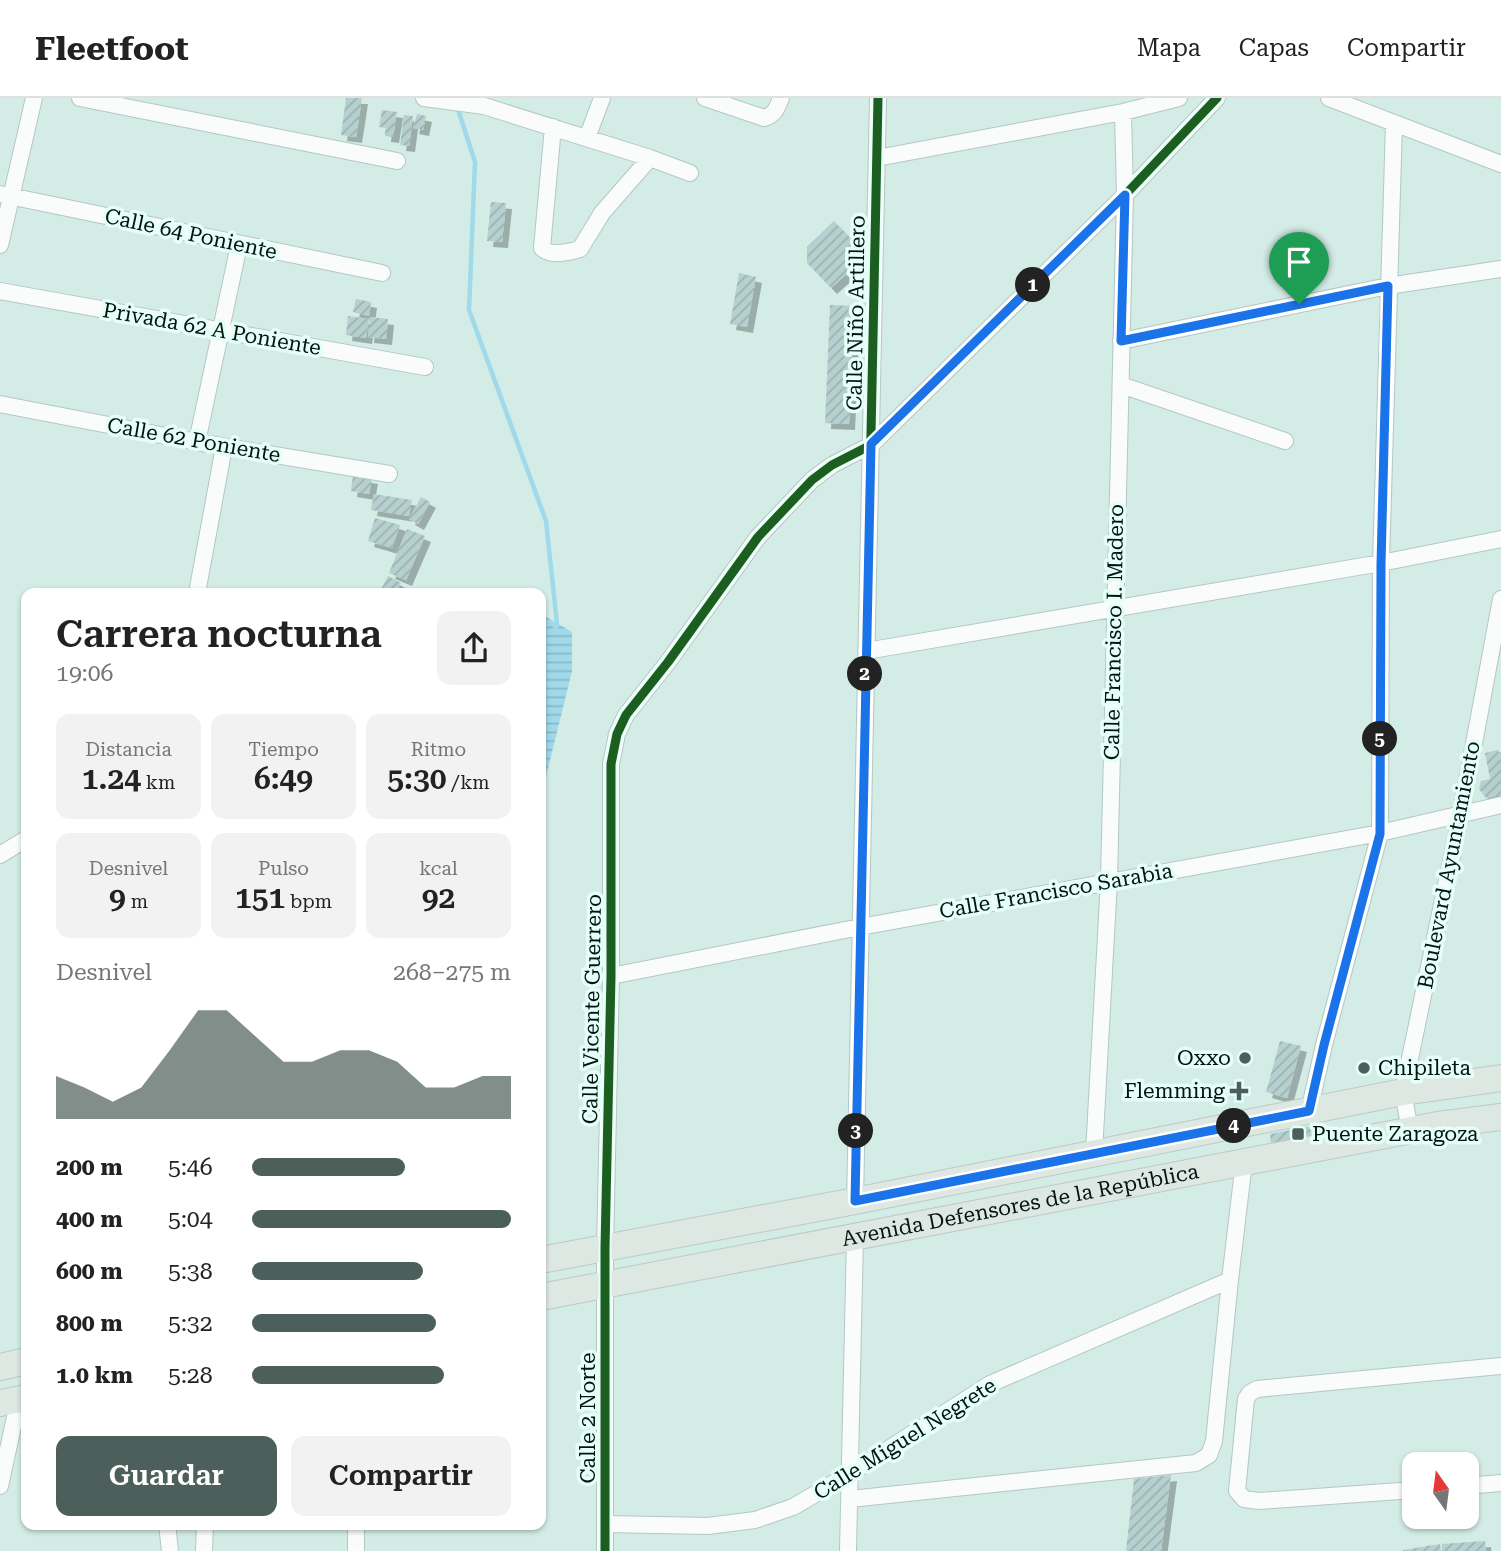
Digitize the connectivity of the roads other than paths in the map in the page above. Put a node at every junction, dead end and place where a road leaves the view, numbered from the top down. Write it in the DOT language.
graph roads {
  1 [pos="34,98"];
  2 [pos="80,98"];
  3 [pos="424,98"];
  4 [pos="602,98"];
  5 [pos="705,98"];
  6 [pos="781,98"];
  7 [pos="878,98"];
  8 [pos="1179,98"];
  9 [pos="1217,98"];
  10 [pos="1329,98"];
  11 [pos="1123,111"];
  12 [pos="1394,123"];
  13 [pos="553,127"];
  14 [pos="587,138"];
  15 [pos="650,158"];
  16 [pos="877,158"];
  17 [pos="397,161"];
  18 [pos="1501,164"];
  19 [pos="690,173"];
  20 [pos="1125,195"];
  21 [pos="5,196"];
  22 [pos="239,244"];
  23 [pos="0,245"];
  24 [pos="1501,269"];
  25 [pos="382,273"];
  26 [pos="1388,286"];
  27 [pos="0,291"];
  28 [pos="221,332"];
  29 [pos="1121,341"];
  30 [pos="425,367"];
  31 [pos="1121,385"];
  32 [pos="0,404"];
  33 [pos="1284,441"];
  34 [pos="197,442"];
  35 [pos="871,444"];
  36 [pos="224,447"];
  37 [pos="389,474"];
  38 [pos="1501,539"];
  39 [pos="1381,564"];
  40 [pos="198,588"];
  41 [pos="1501,599"];
  42 [pos="1115,608"];
  43 [pos="866,651"];
  44 [pos="1501,805"];
  45 [pos="1461,813"];
  46 [pos="1380,834"];
  47 [pos="21,842"];
  48 [pos="0,855"];
  49 [pos="1109,881"];
  50 [pos="860,927"];
  51 [pos="611,976"];
  52 [pos="1501,1078"];
  53 [pos="1403,1092"];
  54 [pos="1309,1111"];
  55 [pos="1501,1117"];
  56 [pos="1410,1130"];
  57 [pos="1094,1153"];
  58 [pos="1244,1162"];
  59 [pos="855,1201"];
  60 [pos="855,1237"];
  61 [pos="605,1248"];
  62 [pos="546,1259"];
  63 [pos="1230,1280"];
  64 [pos="605,1284"];
  65 [pos="546,1296"];
  66 [pos="1501,1366"];
  67 [pos="15,1400"];
  68 [pos="849,1475"];
  69 [pos="1501,1483"];
  70 [pos="1479,1485"];
  71 [pos="0,1486"];
  72 [pos="1402,1491"];
  73 [pos="850,1499"];
  74 [pos="605,1524"];
  75 [pos="168,1530"];
  76 [pos="205,1530"];
  77 [pos="356,1530"];
  78 [pos="170,1551"];
  79 [pos="204,1551"];
  80 [pos="356,1551"];
  81 [pos="605,1551"];
  82 [pos="848,1551"];
  1 -- 21 [label="street"];
  2 -- 17 [label="street"];
  3 -- 13 [label="street"];
  4 -- 14 [label="street"];
  5 -- 6 [label="street"];
  7 -- 16 [label="street, Calle Niño Artillero"];
  8 -- 11 [label="street"];
  9 -- 20 [label="street"];
  10 -- 12 [label="street"];
  11 -- 16 [label="street"];
  11 -- 20 [label="street, Calle Francisco I. Madero"];
  12 -- 18 [label="street"];
  12 -- 26 [label="street"];
  13 -- 14 [label="street"];
  13 -- 15 [label="street"];
  14 -- 15 [label="street"];
  15 -- 19 [label="street"];
  16 -- 35 [label="street, Calle Niño Artillero"];
  20 -- 29 [label="street, Calle Francisco I. Madero"];
  20 -- 35 [label="street"];
  21 -- 22 [label="street, Calle 64 Poniente"];
  21 -- 23 [label="street"];
  22 -- 25 [label="street, Calle 64 Poniente"];
  22 -- 28 [label="street"];
  24 -- 26 [label="street"];
  26 -- 29 [label="street"];
  26 -- 39 [label="street"];
  27 -- 28 [label="street, Privada 62 A Poniente"];
  28 -- 30 [label="street, Privada 62 A Poniente"];
  28 -- 34 [label="street"];
  29 -- 31 [label="street, Calle Francisco I. Madero"];
  31 -- 33 [label="street"];
  31 -- 42 [label="street, Calle Francisco I. Madero"];
  32 -- 34 [label="street, Calle 62 Poniente"];
  34 -- 36 [label="street, Calle 62 Poniente"];
  35 -- 43 [label="street, Calle Niño Artillero"];
  35 -- 51 [label="street, Calle Vicente Guerrero"];
  36 -- 37 [label="street, Calle 62 Poniente"];
  36 -- 40 [label="street"];
  38 -- 39 [label="street"];
  39 -- 42 [label="street"];
  39 -- 46 [label="street"];
  41 -- 45 [label="street, Boulevard Ayuntamiento"];
  42 -- 43 [label="street"];
  42 -- 49 [label="street, Calle Francisco I. Madero"];
  43 -- 50 [label="street, Calle Niño Artillero"];
  44 -- 45 [label="street, Calle Francisco Sarabia"];
  45 -- 46 [label="street, Calle Francisco Sarabia"];
  45 -- 53 [label="street, Boulevard Ayuntamiento"];
  46 -- 49 [label="street, Calle Francisco Sarabia"];
  46 -- 54 [label="street"];
  47 -- 48 [label="street"];
  49 -- 50 [label="street, Calle Francisco Sarabia"];
  49 -- 57 [label="street, Calle Francisco I. Madero"];
  50 -- 51 [label="street, Calle Francisco Sarabia"];
  50 -- 59 [label="street, Calle Niño Artillero"];
  51 -- 61 [label="street, Calle Vicente Guerrero"];
  52 -- 53 [label="main road, Avenida Defensores de la República"];
  53 -- 54 [label="main road, Avenida Defensores de la República"];
  53 -- 56 [label="street, Boulevard Ayuntamiento"];
  54 -- 57 [label="main road, Avenida Defensores de la República"];
  55 -- 56 [label="main road, Avenida Defensores de la República"];
  56 -- 58 [label="main road, Avenida Defensores de la República"];
  57 -- 59 [label="main road, Avenida Defensores de la República"];
  58 -- 60 [label="main road, Avenida Defensores de la República"];
  58 -- 63 [label="street"];
  59 -- 61 [label="main road, Avenida Defensores de la República"];
  60 -- 64 [label="main road, Avenida Defensores de la República"];
  60 -- 68 [label="street"];
  61 -- 62 [label="main road, Avenida Defensores de la República"];
  61 -- 64 [label="street, Calle Vicente Guerrero"];
  63 -- 68 [label="street, Calle Miguel Negrete"];
  63 -- 73 [label="street"];
  64 -- 65 [label="main road, Avenida Defensores de la República"];
  64 -- 74 [label="street, Calle 2 Norte"];
  66 -- 72 [label="street"];
  67 -- 71 [label="street"];
  68 -- 73 [label="street"];
  68 -- 74 [label="street, Calle Miguel Negrete"];
  69 -- 70 [label="street"];
  73 -- 82 [label="street"];
  74 -- 81 [label="street, Calle 2 Norte"];
  75 -- 78 [label="street"];
  76 -- 79 [label="street"];
  77 -- 80 [label="street"];
}
